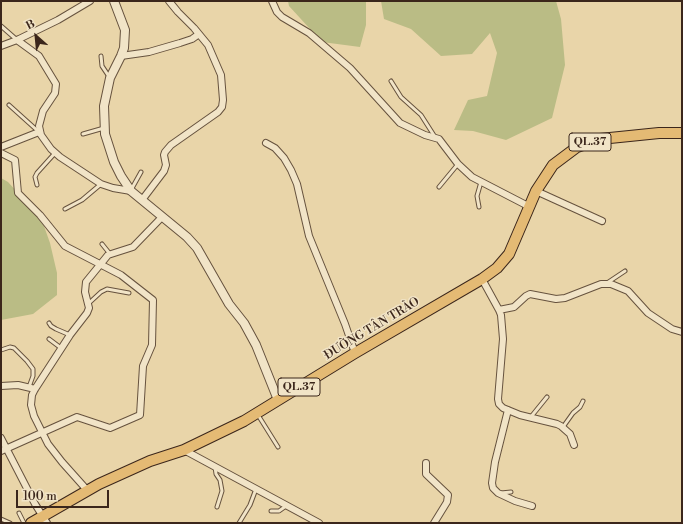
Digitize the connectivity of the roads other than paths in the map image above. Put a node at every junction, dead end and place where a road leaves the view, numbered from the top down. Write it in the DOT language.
graph roads {
  1 [pos="90,1"];
  2 [pos="114,1"];
  3 [pos="169,1"];
  4 [pos="272,1"];
  5 [pos="1,26"];
  6 [pos="199,34"];
  7 [pos="17,40"];
  8 [pos="1,46"];
  9 [pos="101,56"];
  10 [pos="121,56"];
  11 [pos="110,78"];
  12 [pos="391,81"];
  13 [pos="9,106"];
  14 [pos="104,128"];
  15 [pos="40,132"];
  16 [pos="682,133"];
  17 [pos="83,134"];
  18 [pos="435,137"];
  19 [pos="266,143"];
  20 [pos="1,147"];
  21 [pos="1,152"];
  22 [pos="55,154"];
  23 [pos="458,164"];
  24 [pos="141,172"];
  25 [pos="481,182"];
  26 [pos="101,184"];
  27 [pos="37,185"];
  28 [pos="440,187"];
  29 [pos="130,190"];
  30 [pos="536,191"];
  31 [pos="142,200"];
  32 [pos="479,207"];
  33 [pos="530,207"];
  34 [pos="65,209"];
  35 [pos="162,216"];
  36 [pos="602,221"];
  37 [pos="102,244"];
  38 [pos="110,254"];
  39 [pos="100,264"];
  40 [pos="626,271"];
  41 [pos="482,279"];
  42 [pos="606,284"];
  43 [pos="129,293"];
  44 [pos="88,304"];
  45 [pos="499,310"];
  46 [pos="49,323"];
  47 [pos="681,331"];
  48 [pos="70,335"];
  49 [pos="50,339"];
  50 [pos="61,348"];
  51 [pos="1,350"];
  52 [pos="355,353"];
  53 [pos="1,386"];
  54 [pos="32,388"];
  55 [pos="547,397"];
  56 [pos="278,400"];
  57 [pos="583,401"];
  58 [pos="508,410"];
  59 [pos="257,413"];
  60 [pos="530,418"];
  61 [pos="563,427"];
  62 [pos="42,433"];
  63 [pos="1,438"];
  64 [pos="574,445"];
  65 [pos="278,447"];
  66 [pos="4,450"];
  67 [pos="184,450"];
  68 [pos="426,463"];
  69 [pos="215,467"];
  70 [pos="256,489"];
  71 [pos="87,490"];
  72 [pos="511,492"];
  73 [pos="499,493"];
  74 [pos="286,506"];
  75 [pos="532,506"];
  76 [pos="217,507"];
  77 [pos="271,511"];
  78 [pos="19,513"];
  79 [pos="1,519"];
  80 [pos="45,520"];
  81 [pos="10,523"];
  82 [pos="24,523"];
  83 [pos="31,523"];
  84 [pos="239,523"];
  85 [pos="319,523"];
  86 [pos="434,523"];
  1 -- 7 [label="street"];
  2 -- 10 [label="street"];
  3 -- 6 [label="street"];
  4 -- 18 [label="street"];
  5 -- 7 [label="lane"];
  6 -- 10 [label="street"];
  6 -- 31 [label="street"];
  7 -- 8 [label="street"];
  7 -- 15 [label="street"];
  9 -- 11 [label="lane"];
  10 -- 11 [label="street"];
  11 -- 14 [label="street"];
  12 -- 18 [label="lane"];
  13 -- 15 [label="lane"];
  14 -- 17 [label="lane"];
  14 -- 29 [label="street"];
  15 -- 20 [label="street"];
  15 -- 22 [label="street"];
  16 -- 30 [label="highway, ĐƯỜNG TÂN TRÀO / QL.37"];
  18 -- 23 [label="street"];
  19 -- 52 [label="street"];
  21 -- 39 [label="street"];
  22 -- 26 [label="street"];
  22 -- 27 [label="lane"];
  23 -- 25 [label="street"];
  23 -- 28 [label="lane"];
  24 -- 29 [label="lane"];
  25 -- 32 [label="lane"];
  25 -- 33 [label="street"];
  26 -- 29 [label="street"];
  26 -- 34 [label="lane"];
  29 -- 31 [label="street"];
  30 -- 33 [label="highway, ĐƯỜNG TÂN TRÀO / QL.37"];
  30 -- 36 [label="street"];
  31 -- 35 [label="street"];
  33 -- 41 [label="highway, ĐƯỜNG TÂN TRÀO / QL.37"];
  35 -- 38 [label="street"];
  35 -- 56 [label="street"];
  37 -- 38 [label="lane"];
  38 -- 39 [label="street"];
  39 -- 44 [label="street"];
  39 -- 62 [label="street"];
  40 -- 42 [label="lane"];
  41 -- 45 [label="street"];
  41 -- 52 [label="highway, ĐƯỜNG TÂN TRÀO / QL.37"];
  42 -- 45 [label="street"];
  42 -- 47 [label="street"];
  43 -- 44 [label="lane"];
  44 -- 48 [label="street"];
  45 -- 58 [label="street"];
  46 -- 48 [label="lane"];
  48 -- 50 [label="street"];
  49 -- 50 [label="lane"];
  50 -- 54 [label="street"];
  51 -- 54 [label="lane"];
  52 -- 56 [label="highway, ĐƯỜNG TÂN TRÀO / QL.37"];
  53 -- 54 [label="street"];
  54 -- 62 [label="street"];
  55 -- 60 [label="lane"];
  56 -- 59 [label="highway, ĐƯỜNG TÂN TRÀO / QL.37"];
  57 -- 61 [label="lane"];
  58 -- 60 [label="street"];
  58 -- 73 [label="street"];
  59 -- 65 [label="lane"];
  59 -- 67 [label="highway, ĐƯỜNG TÂN TRÀO / QL.37"];
  60 -- 61 [label="street"];
  61 -- 64 [label="street"];
  62 -- 66 [label="street"];
  62 -- 71 [label="street"];
  63 -- 66 [label="street"];
  66 -- 80 [label="street"];
  67 -- 69 [label="street"];
  67 -- 71 [label="highway, ĐƯỜNG TÂN TRÀO / QL.37"];
  68 -- 86 [label="street"];
  69 -- 70 [label="street"];
  69 -- 76 [label="lane"];
  70 -- 74 [label="street"];
  70 -- 84 [label="lane"];
  71 -- 80 [label="highway, ĐƯỜNG TÂN TRÀO / QL.37"];
  72 -- 73 [label="lane"];
  73 -- 75 [label="street"];
  74 -- 77 [label="lane"];
  74 -- 85 [label="street"];
  78 -- 82 [label="lane"];
  79 -- 81 [label="lane"];
  80 -- 83 [label="highway, ĐƯỜNG TÂN TRÀO / QL.37"];
}
